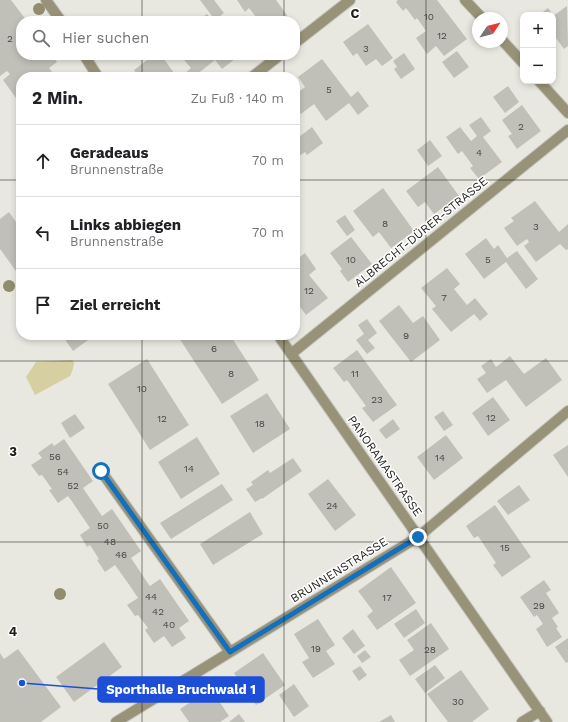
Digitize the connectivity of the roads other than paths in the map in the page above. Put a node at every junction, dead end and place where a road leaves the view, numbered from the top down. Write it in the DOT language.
graph roads {
  1 [pos="46,0"];
  2 [pos="350,0"];
  3 [pos="465,0"];
  4 [pos="476,12"];
  5 [pos="57,16"];
  6 [pos="300,39"];
  7 [pos="508,47"];
  8 [pos="87,60"];
  9 [pos="274,60"];
  10 [pos="520,61"];
  11 [pos="95,72"];
  12 [pos="258,72"];
  13 [pos="542,84"];
  14 [pos="568,113"];
  15 [pos="568,130"];
  16 [pos="281,340"];
  17 [pos="291,354"];
  18 [pos="568,411"];
  19 [pos="101,471"];
  20 [pos="418,537"];
  21 [pos="230,652"];
  22 [pos="540,711"];
  23 [pos="116,722"];
  24 [pos="522,722"];
  25 [pos="547,722"];
  1 -- 5 [label="street"];
  2 -- 6 [label="street"];
  3 -- 4 [label="street"];
  7 -- 10 [label="street"];
  8 -- 11 [label="street"];
  9 -- 12 [label="street"];
  13 -- 14 [label="street"];
  15 -- 17 [label="street, ALBRECHT-DÜRER-STRASSE"];
  16 -- 17 [label="street, PANORAMASTRASSE"];
  17 -- 20 [label="street, PANORAMASTRASSE"];
  18 -- 20 [label="street, BRUNNENSTRASSE"];
  19 -- 21 [label="street"];
  20 -- 21 [label="street, BRUNNENSTRASSE"];
  20 -- 22 [label="street, PANORAMASTRASSE"];
  21 -- 23 [label="street, BRUNNENSTRASSE"];
  22 -- 24 [label="street"];
  22 -- 25 [label="street, PANORAMASTRASSE"];
}
